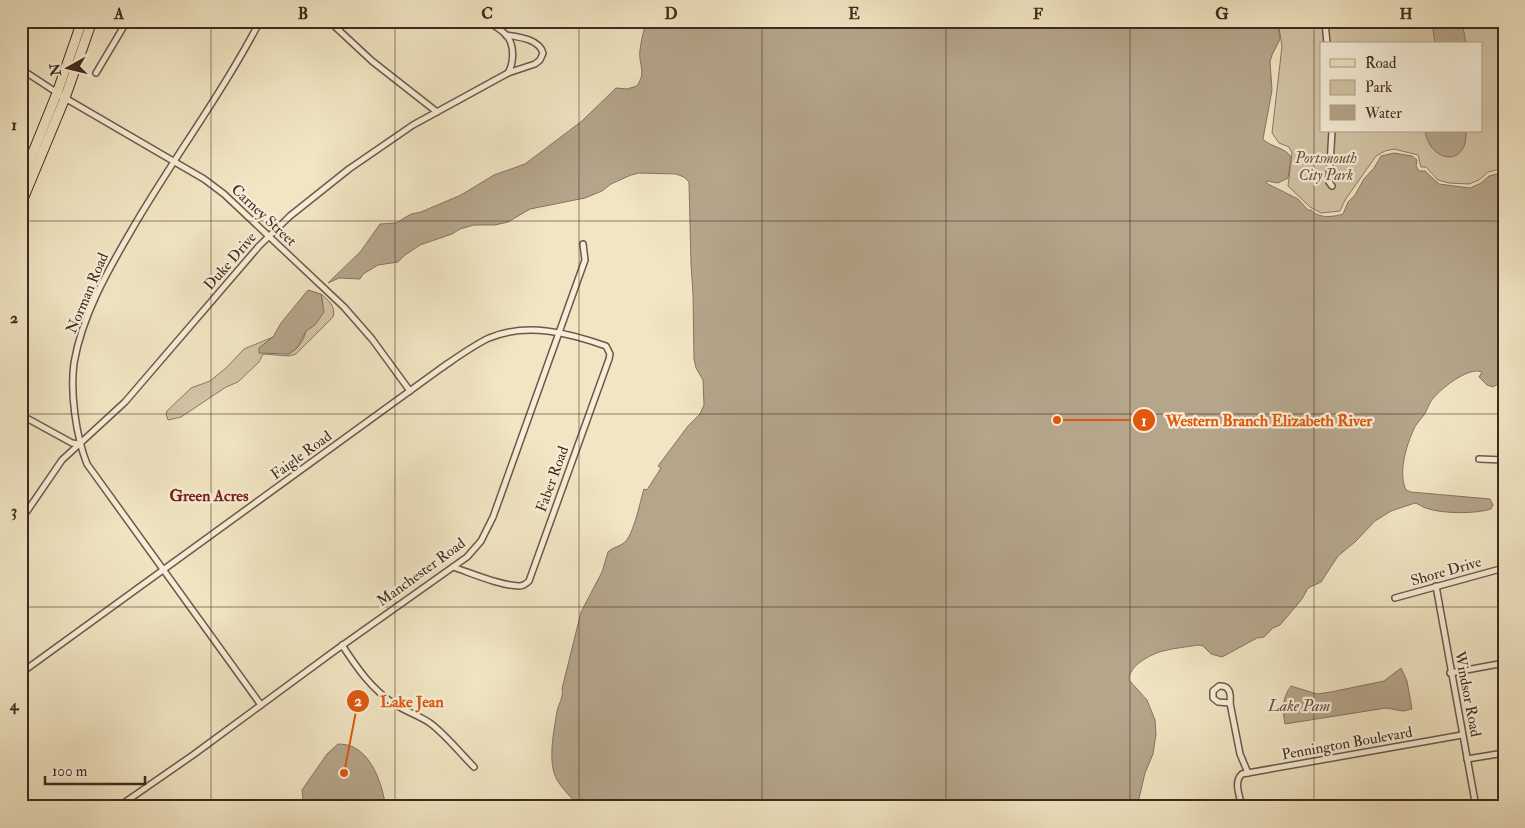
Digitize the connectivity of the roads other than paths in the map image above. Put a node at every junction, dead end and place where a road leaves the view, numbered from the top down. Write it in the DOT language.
graph roads {
  1 [pos="82,21"];
  2 [pos="92,21"];
  3 [pos="127,21"];
  4 [pos="260,21"];
  5 [pos="329,21"];
  6 [pos="486,21"];
  7 [pos="1325,21"];
  8 [pos="506,35"];
  9 [pos="1327,42"];
  10 [pos="21,69"];
  11 [pos="96,73"];
  12 [pos="508,73"];
  13 [pos="61,96"];
  14 [pos="437,112"];
  15 [pos="1332,132"];
  16 [pos="174,161"];
  17 [pos="21,182"];
  18 [pos="1332,186"];
  19 [pos="21,204"];
  20 [pos="269,236"];
  21 [pos="583,244"];
  22 [pos="559,332"];
  23 [pos="609,359"];
  24 [pos="410,391"];
  25 [pos="21,415"];
  26 [pos="79,444"];
  27 [pos="1479,459"];
  28 [pos="1504,460"];
  29 [pos="21,520"];
  30 [pos="453,567"];
  31 [pos="1504,568"];
  32 [pos="164,570"];
  33 [pos="1436,586"];
  34 [pos="1395,598"];
  35 [pos="342,645"];
  36 [pos="1504,663"];
  37 [pos="21,673"];
  38 [pos="1450,673"];
  39 [pos="1230,703"];
  40 [pos="262,705"];
  41 [pos="1462,735"];
  42 [pos="1504,753"];
  43 [pos="1467,759"];
  44 [pos="474,767"];
  45 [pos="1248,773"];
  46 [pos="21,801"];
  47 [pos="25,807"];
  48 [pos="118,807"];
  49 [pos="1242,807"];
  50 [pos="1476,807"];
  1 -- 13 [label="main road"];
  2 -- 13 [label="main road"];
  3 -- 11 [label="street"];
  4 -- 16 [label="street, Norman Road"];
  5 -- 14 [label="street"];
  6 -- 8 [label="street, Duke Drive"];
  7 -- 9 [label="street"];
  8 -- 12 [label="street"];
  8 -- 12 [label="street, Duke Drive"];
  10 -- 13 [label="street, Carney Street"];
  12 -- 14 [label="street, Duke Drive"];
  13 -- 16 [label="street, Carney Street"];
  13 -- 17 [label="main road"];
  13 -- 19 [label="main road"];
  14 -- 20 [label="street, Duke Drive"];
  15 -- 18 [label="street"];
  16 -- 20 [label="street, Carney Street"];
  16 -- 26 [label="street, Norman Road"];
  20 -- 24 [label="street, Carney Street"];
  20 -- 26 [label="street, Duke Drive"];
  21 -- 22 [label="street, Manchester Road"];
  22 -- 23 [label="street, Faigle Road"];
  22 -- 24 [label="street, Faigle Road"];
  22 -- 30 [label="street, Manchester Road"];
  23 -- 30 [label="street, Faber Road"];
  24 -- 32 [label="street, Faigle Road"];
  25 -- 26 [label="street"];
  26 -- 29 [label="street, Duke Drive"];
  26 -- 32 [label="street, Norman Road"];
  27 -- 28 [label="street"];
  30 -- 35 [label="street, Manchester Road"];
  31 -- 33 [label="street, Shore Drive"];
  32 -- 37 [label="street, Faigle Road"];
  32 -- 40 [label="street, Norman Road"];
  33 -- 34 [label="street, Shore Drive"];
  33 -- 38 [label="street, Windsor Road"];
  35 -- 40 [label="street, Manchester Road"];
  35 -- 44 [label="street"];
  36 -- 38 [label="street"];
  38 -- 41 [label="street, Windsor Road"];
  39 -- 45 [label="street"];
  40 -- 48 [label="street, Manchester Road"];
  41 -- 43 [label="street, Windsor Road"];
  41 -- 45 [label="street, Pennington Boulevard"];
  42 -- 43 [label="street"];
  43 -- 50 [label="street, Windsor Road"];
  45 -- 49 [label="street, Pennington Boulevard"];
  46 -- 47 [label="street"];
}
